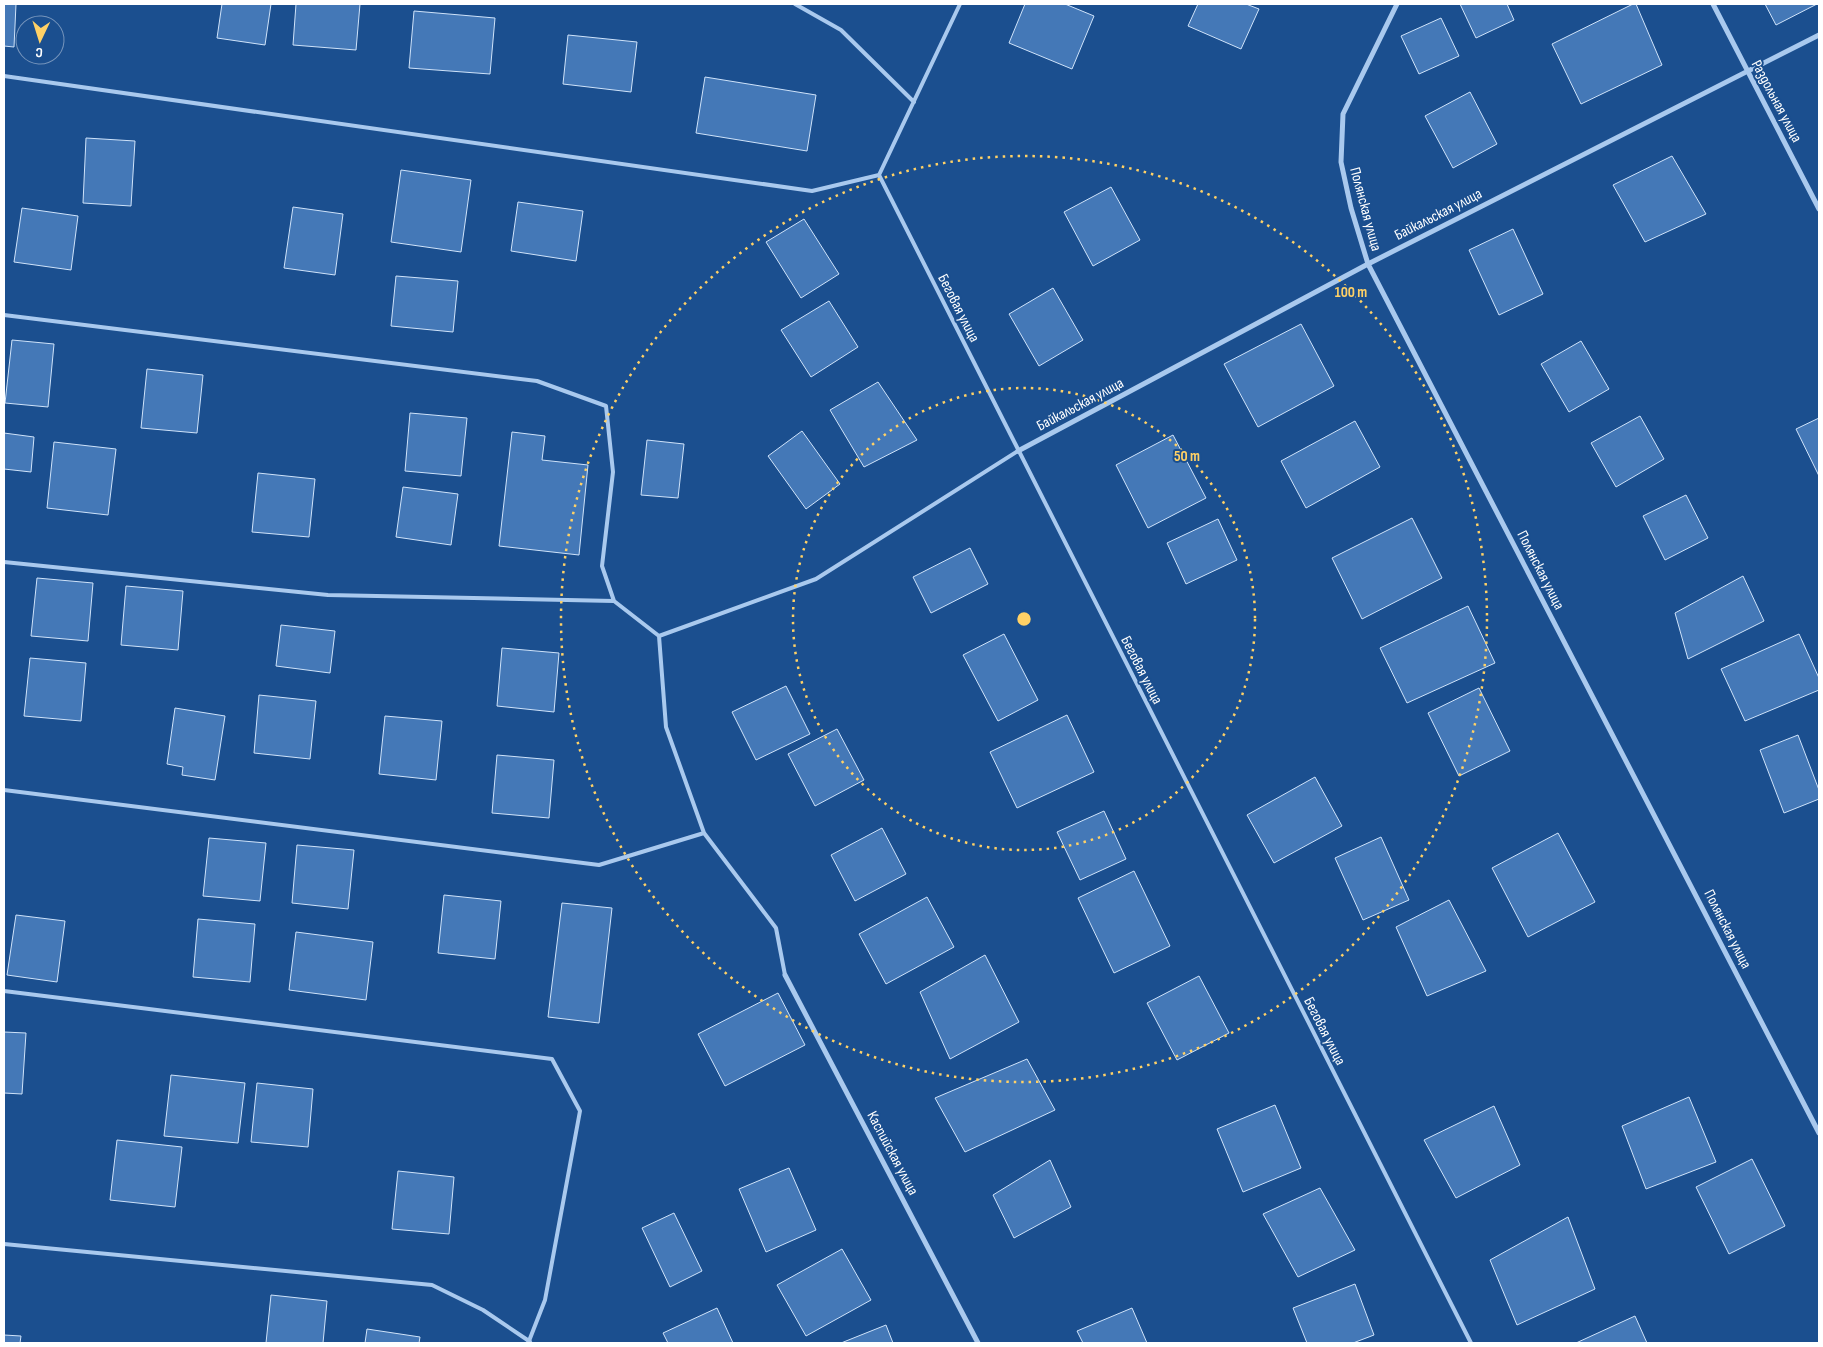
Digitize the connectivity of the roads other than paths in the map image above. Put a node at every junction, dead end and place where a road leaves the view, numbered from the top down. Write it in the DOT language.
graph roads {
  1 [pos="796,4"];
  2 [pos="960,4"];
  3 [pos="1397,4"];
  4 [pos="1714,4"];
  5 [pos="1819,35"];
  6 [pos="1747,71"];
  7 [pos="4,76"];
  8 [pos="914,102"];
  9 [pos="879,175"];
  10 [pos="1819,209"];
  11 [pos="1368,264"];
  12 [pos="4,315"];
  13 [pos="1018,452"];
  14 [pos="4,562"];
  15 [pos="614,601"];
  16 [pos="659,636"];
  17 [pos="4,790"];
  18 [pos="704,833"];
  19 [pos="785,975"];
  20 [pos="4,991"];
  21 [pos="1819,1133"];
  22 [pos="4,1244"];
  23 [pos="529,1342"];
  24 [pos="978,1343"];
  25 [pos="1471,1343"];
  1 -- 8 [label="lane"];
  2 -- 8 [label="lane"];
  3 -- 11 [label="street, Полянская улица"];
  4 -- 6 [label="street, Раздольная улица"];
  5 -- 6 [label="street, Байкальская улица"];
  6 -- 10 [label="street, Раздольная улица"];
  6 -- 11 [label="street, Байкальская улица"];
  7 -- 9 [label="lane"];
  8 -- 9 [label="lane"];
  9 -- 13 [label="lane, Беговая улица"];
  11 -- 13 [label="street, Байкальская улица"];
  11 -- 21 [label="street, Полянская улица"];
  12 -- 15 [label="lane"];
  13 -- 16 [label="lane"];
  13 -- 25 [label="lane, Беговая улица"];
  14 -- 15 [label="lane"];
  15 -- 16 [label="lane"];
  16 -- 18 [label="lane"];
  17 -- 18 [label="lane"];
  18 -- 19 [label="lane"];
  19 -- 24 [label="street, Каспийская улица"];
  20 -- 23 [label="lane"];
  22 -- 23 [label="lane"];
}
